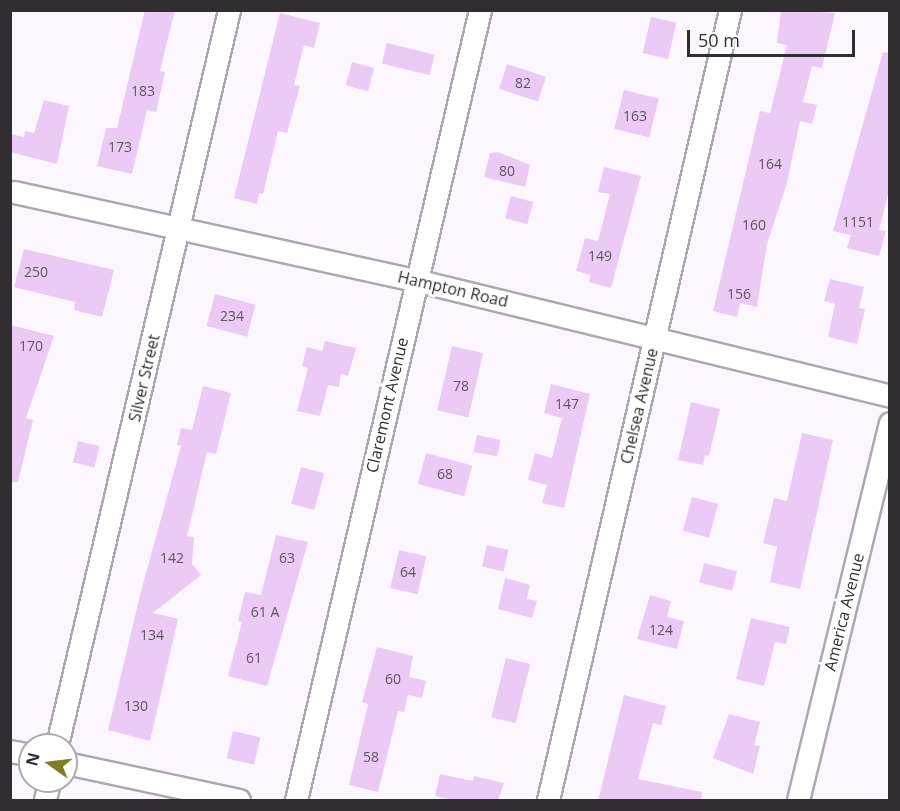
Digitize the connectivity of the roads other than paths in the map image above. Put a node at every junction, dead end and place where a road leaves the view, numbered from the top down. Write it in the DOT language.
graph roads {
  1 [pos="229,10"];
  2 [pos="480,10"];
  3 [pos="730,10"];
  4 [pos="14,192"];
  5 [pos="179,229"];
  6 [pos="415,280"];
  7 [pos="655,336"];
  8 [pos="890,396"];
  9 [pos="890,423"];
  10 [pos="60,733"];
  11 [pos="78,766"];
  12 [pos="239,801"];
  13 [pos="297,801"];
  14 [pos="548,801"];
  15 [pos="798,801"];
  1 -- 5 [label="street, Silver Street"];
  2 -- 6 [label="street, Claremont Avenue"];
  3 -- 7 [label="street, Chelsea Avenue"];
  4 -- 5 [label="street, Hampton Road"];
  5 -- 6 [label="street, Hampton Road"];
  5 -- 10 [label="street, Silver Street"];
  6 -- 7 [label="street, Hampton Road"];
  6 -- 13 [label="street, Claremont Avenue"];
  7 -- 8 [label="street, Hampton Road"];
  7 -- 14 [label="street, Chelsea Avenue"];
  9 -- 15 [label="street, America Avenue"];
  11 -- 12 [label="street"];
}
